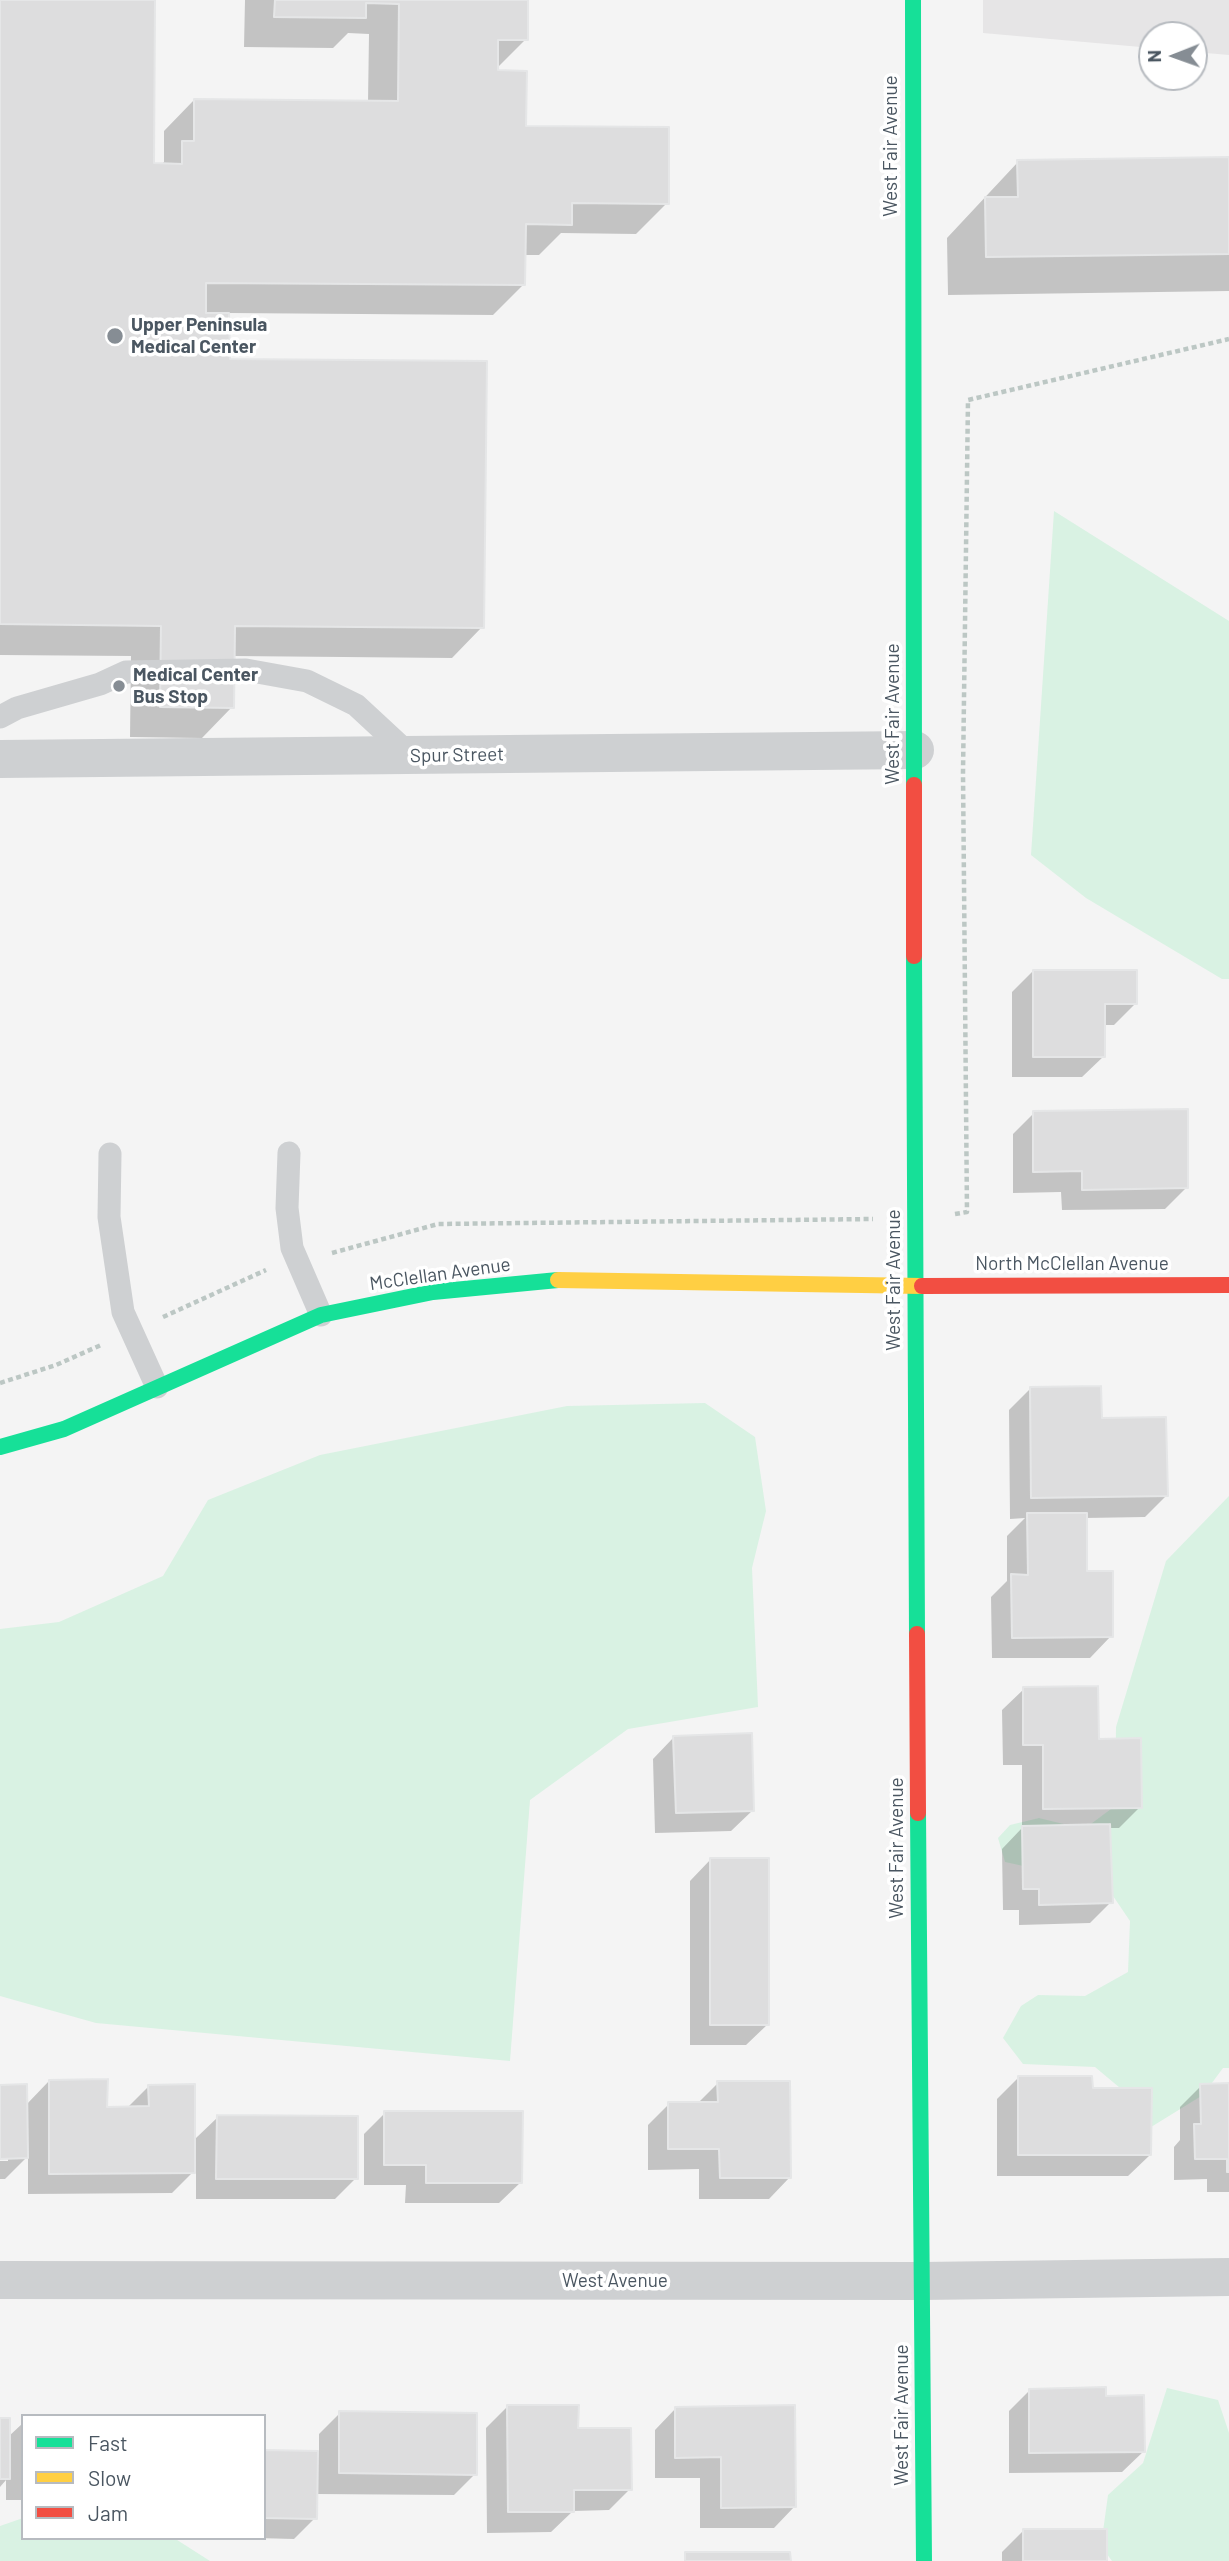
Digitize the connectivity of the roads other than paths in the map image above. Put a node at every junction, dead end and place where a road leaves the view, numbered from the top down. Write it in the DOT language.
graph roads {
  1 [pos="913,0"];
  2 [pos="0,717"];
  3 [pos="915,750"];
  4 [pos="411,756"];
  5 [pos="0,759"];
  6 [pos="289,1153"];
  7 [pos="110,1154"];
  8 [pos="1229,1285"];
  9 [pos="914,1286"];
  10 [pos="321,1315"];
  11 [pos="157,1387"];
  12 [pos="0,1447"];
  13 [pos="1229,2277"];
  14 [pos="0,2280"];
  15 [pos="922,2281"];
  16 [pos="924,2561"];
  1 -- 3 [label="street, West Fair Avenue"];
  2 -- 4 [label="lane"];
  3 -- 4 [label="street, Spur Street"];
  3 -- 9 [label="street, West Fair Avenue"];
  4 -- 5 [label="street, Spur Street"];
  6 -- 10 [label="lane"];
  7 -- 11 [label="lane"];
  8 -- 9 [label="street, North McClellan Avenue"];
  9 -- 10 [label="street, McClellan Avenue"];
  9 -- 15 [label="street, West Fair Avenue"];
  10 -- 11 [label="street, McClellan Avenue"];
  11 -- 12 [label="street, McClellan Avenue"];
  13 -- 15 [label="street, West Avenue"];
  14 -- 15 [label="street, West Avenue"];
  15 -- 16 [label="street, West Fair Avenue"];
}
